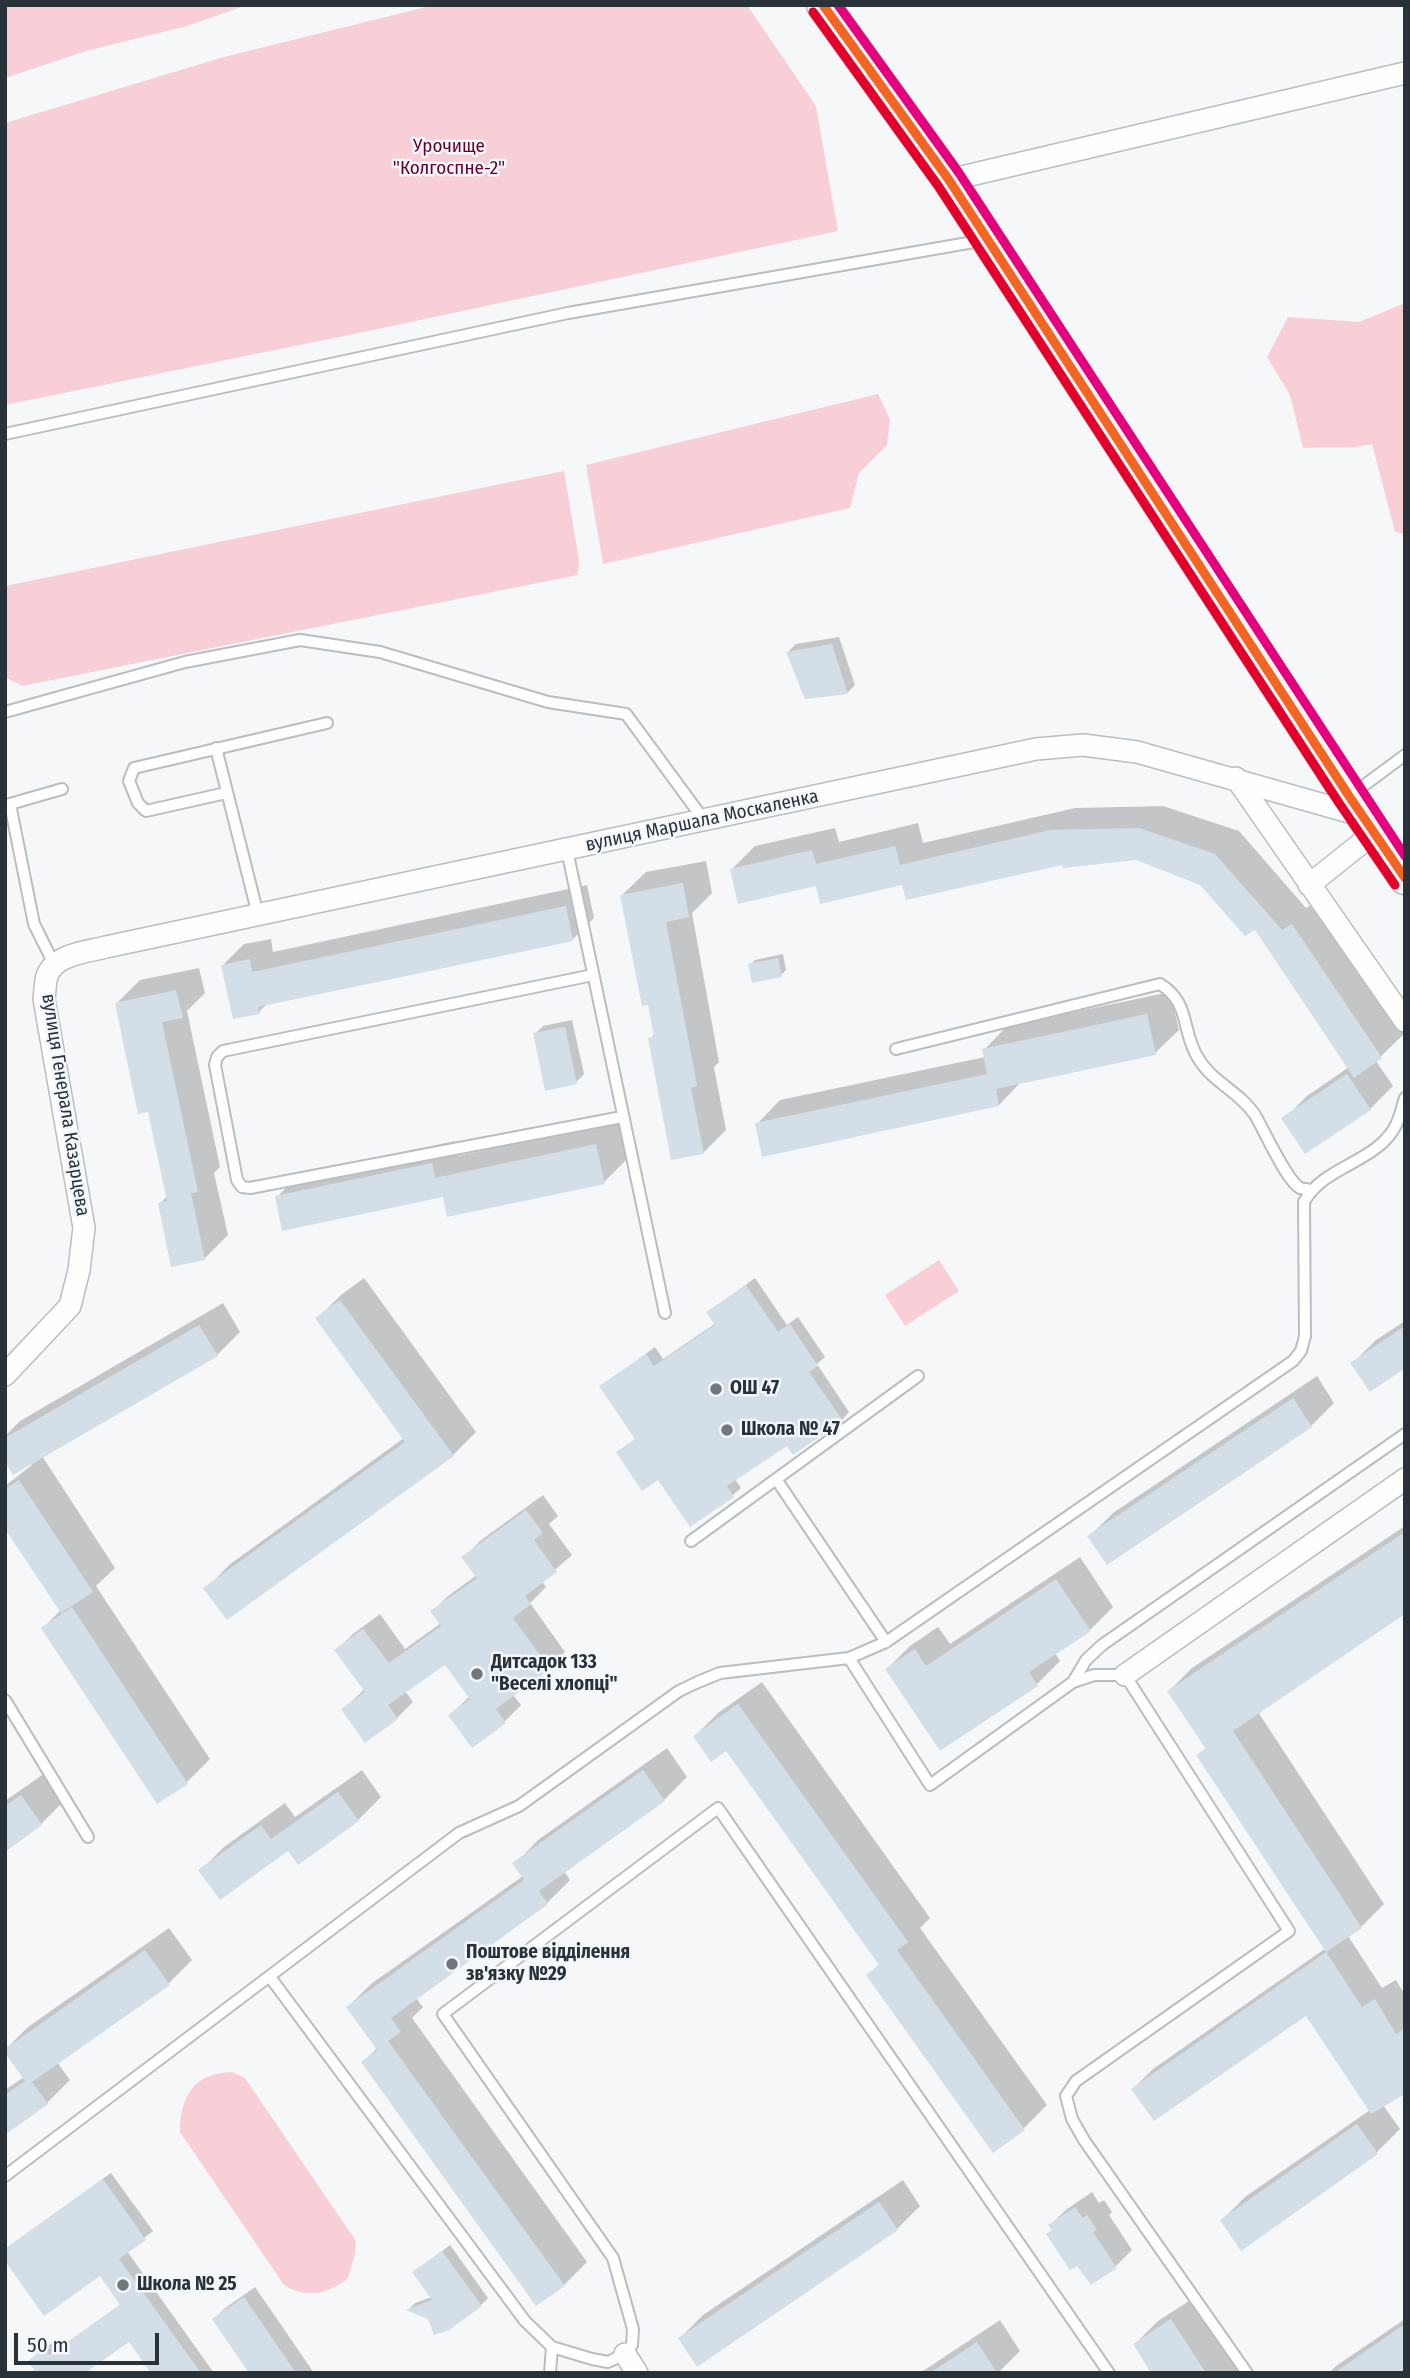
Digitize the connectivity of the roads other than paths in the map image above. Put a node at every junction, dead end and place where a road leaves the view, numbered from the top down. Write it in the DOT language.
graph roads {
  1 [pos="823,5"];
  2 [pos="1405,73"];
  3 [pos="948,180"];
  4 [pos="988,240"];
  5 [pos="5,434"];
  6 [pos="5,712"];
  7 [pos="327,723"];
  8 [pos="216,748"];
  9 [pos="1405,755"];
  10 [pos="1236,778"];
  11 [pos="62,789"];
  12 [pos="226,793"];
  13 [pos="8,805"];
  14 [pos="1362,815"];
  15 [pos="705,821"];
  16 [pos="567,850"];
  17 [pos="1405,878"];
  18 [pos="1309,885"];
  19 [pos="258,915"];
  20 [pos="50,970"];
  21 [pos="593,975"];
  22 [pos="1405,1021"];
  23 [pos="896,1049"];
  24 [pos="1405,1098"];
  25 [pos="622,1117"];
  26 [pos="1310,1190"];
  27 [pos="665,1313"];
  28 [pos="5,1375"];
  29 [pos="918,1376"];
  30 [pos="1405,1434"];
  31 [pos="776,1479"];
  32 [pos="1405,1479"];
  33 [pos="691,1541"];
  34 [pos="886,1642"];
  35 [pos="849,1658"];
  36 [pos="1125,1675"];
  37 [pos="1073,1682"];
  38 [pos="5,1700"];
  39 [pos="88,1837"];
  40 [pos="270,1977"];
  41 [pos="5,2176"];
  42 [pos="552,2347"];
  43 [pos="625,2354"];
  44 [pos="550,2373"];
  45 [pos="637,2373"];
  46 [pos="1109,2373"];
  47 [pos="1247,2373"];
  1 -- 3 [label="main road"];
  2 -- 3 [label="street"];
  3 -- 4 [label="main road"];
  4 -- 5 [label="lane"];
  4 -- 14 [label="main road"];
  6 -- 15 [label="lane"];
  7 -- 8 [label="lane"];
  8 -- 12 [label="lane"];
  8 -- 12 [label="lane"];
  9 -- 14 [label="lane"];
  10 -- 14 [label="street, вулиця Маршала Москаленка"];
  10 -- 15 [label="street, вулиця Маршала Москаленка"];
  10 -- 18 [label="street"];
  11 -- 13 [label="lane"];
  12 -- 19 [label="lane"];
  13 -- 20 [label="lane"];
  14 -- 17 [label="main road"];
  14 -- 18 [label="street"];
  15 -- 16 [label="street, вулиця Маршала Москаленка"];
  16 -- 19 [label="street, вулиця Маршала Москаленка"];
  16 -- 21 [label="lane"];
  18 -- 22 [label="street"];
  19 -- 20 [label="street, вулиця Маршала Москаленка"];
  20 -- 28 [label="street, вулиця Генерала Казарцева"];
  21 -- 25 [label="lane"];
  21 -- 25 [label="lane"];
  23 -- 26 [label="lane"];
  24 -- 26 [label="lane"];
  25 -- 27 [label="lane"];
  26 -- 34 [label="lane"];
  29 -- 31 [label="lane"];
  30 -- 37 [label="lane"];
  31 -- 33 [label="lane"];
  31 -- 34 [label="lane"];
  32 -- 36 [label="street"];
  34 -- 35 [label="lane"];
  35 -- 37 [label="lane"];
  35 -- 40 [label="lane"];
  36 -- 37 [label="lane"];
  36 -- 47 [label="lane"];
  38 -- 39 [label="lane"];
  40 -- 41 [label="lane"];
  40 -- 42 [label="lane"];
  42 -- 43 [label="lane"];
  42 -- 44 [label="lane"];
  43 -- 45 [label="street"];
  43 -- 46 [label="lane"];
}
